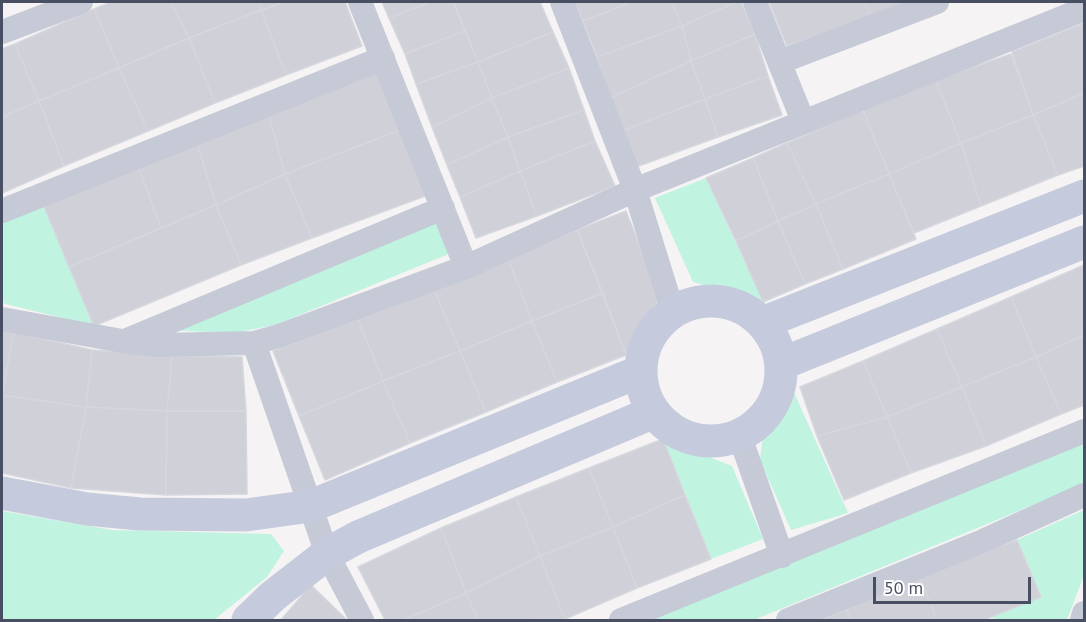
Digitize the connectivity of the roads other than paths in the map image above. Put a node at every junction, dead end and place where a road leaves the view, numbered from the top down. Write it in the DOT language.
graph roads {
  1 [pos="81,2"];
  2 [pos="360,2"];
  3 [pos="562,2"];
  4 [pos="755,2"];
  5 [pos="937,2"];
  6 [pos="1084,9"];
  7 [pos="2,32"];
  8 [pos="383,58"];
  9 [pos="780,62"];
  10 [pos="804,121"];
  11 [pos="635,190"];
  12 [pos="1084,196"];
  13 [pos="443,208"];
  14 [pos="2,211"];
  15 [pos="1084,242"];
  16 [pos="466,267"];
  17 [pos="673,312"];
  18 [pos="2,319"];
  19 [pos="762,323"];
  20 [pos="122,341"];
  21 [pos="254,343"];
  22 [pos="781,364"];
  23 [pos="641,371"];
  24 [pos="654,412"];
  25 [pos="1084,431"];
  26 [pos="739,434"];
  27 [pos="2,493"];
  28 [pos="1084,495"];
  29 [pos="311,506"];
  30 [pos="327,554"];
  31 [pos="782,556"];
  32 [pos="1084,613"];
  33 [pos="248,621"];
  34 [pos="363,621"];
  35 [pos="621,621"];
  36 [pos="788,621"];
  37 [pos="1082,621"];
  1 -- 7 [label="street"];
  2 -- 8 [label="street"];
  3 -- 11 [label="street"];
  4 -- 9 [label="street"];
  5 -- 9 [label="street"];
  6 -- 10 [label="street"];
  8 -- 13 [label="street"];
  8 -- 14 [label="street"];
  9 -- 10 [label="street"];
  10 -- 11 [label="street"];
  11 -- 16 [label="street"];
  11 -- 17 [label="street"];
  12 -- 19 [label="street"];
  13 -- 16 [label="street"];
  13 -- 20 [label="street"];
  15 -- 22 [label="street"];
  16 -- 21 [label="street"];
  17 -- 19 [label="street"];
  17 -- 23 [label="street"];
  18 -- 20 [label="street"];
  19 -- 22 [label="street"];
  20 -- 21 [label="street"];
  21 -- 29 [label="street"];
  22 -- 26 [label="street"];
  23 -- 24 [label="street"];
  23 -- 29 [label="street"];
  24 -- 26 [label="street"];
  24 -- 30 [label="street"];
  25 -- 31 [label="street"];
  26 -- 31 [label="street"];
  27 -- 29 [label="street"];
  28 -- 36 [label="street"];
  29 -- 30 [label="street"];
  30 -- 33 [label="street"];
  30 -- 34 [label="street"];
  31 -- 35 [label="street"];
  32 -- 37 [label="street"];
}
